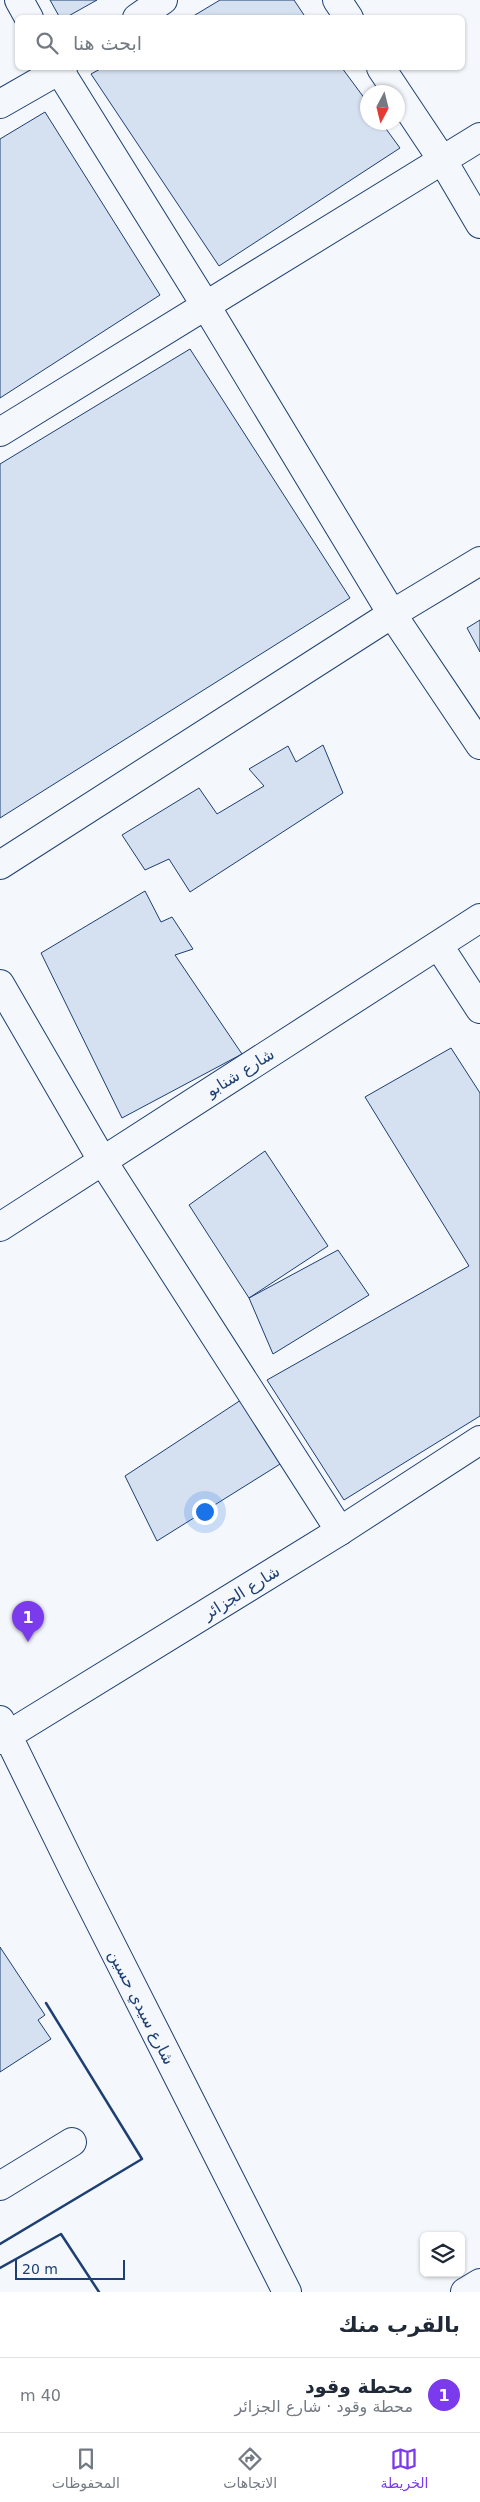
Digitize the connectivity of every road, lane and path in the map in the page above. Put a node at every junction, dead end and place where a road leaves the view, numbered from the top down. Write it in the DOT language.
graph roads {
  1 [pos="19,0"];
  2 [pos="163,0"];
  3 [pos="337,0"];
  4 [pos="27,15"];
  5 [pos="141,15"];
  6 [pos="346,15"];
  7 [pos="57,70"];
  8 [pos="61,70"];
  9 [pos="382,70"];
  10 [pos="0,104"];
  11 [pos="480,137"];
  12 [pos="443,161"];
  13 [pos="480,224"];
  14 [pos="206,306"];
  15 [pos="0,432"];
  16 [pos="480,562"];
  17 [pos="392,614"];
  18 [pos="480,745"];
  19 [pos="0,865"];
  20 [pos="480,918"];
  21 [pos="439,946"];
  22 [pos="0,984"];
  23 [pos="480,1009"];
  24 [pos="102,1160"];
  25 [pos="0,1226"];
  26 [pos="480,1440"];
  27 [pos="340,1532"];
  28 [pos="3,1732"];
  29 [pos="72,2142"];
  30 [pos="0,2186"];
  31 [pos="480,2283"];
  32 [pos="287,2292"];
  33 [pos="465,2292"];
  1 -- 4 [label="street"];
  2 -- 5 [label="street"];
  3 -- 6 [label="street"];
  7 -- 10 [label="street"];
  8 -- 14 [label="street"];
  9 -- 12 [label="street"];
  11 -- 12 [label="street"];
  12 -- 13 [label="street"];
  12 -- 14 [label="street"];
  14 -- 15 [label="street"];
  14 -- 17 [label="street"];
  16 -- 17 [label="street"];
  17 -- 18 [label="street"];
  17 -- 19 [label="street"];
  20 -- 21 [label="street, شارع شنابو"];
  21 -- 23 [label="street"];
  21 -- 24 [label="street, شارع شنابو"];
  22 -- 24 [label="street"];
  24 -- 25 [label="street, شارع شنابو"];
  24 -- 27 [label="street"];
  26 -- 27 [label="street, شارع الجزائر"];
  27 -- 28 [label="street, شارع الجزائر"];
  28 -- 32 [label="street, شارع سيدي حسين"];
  29 -- 30 [label="street"];
  31 -- 33 [label="street"];
}
